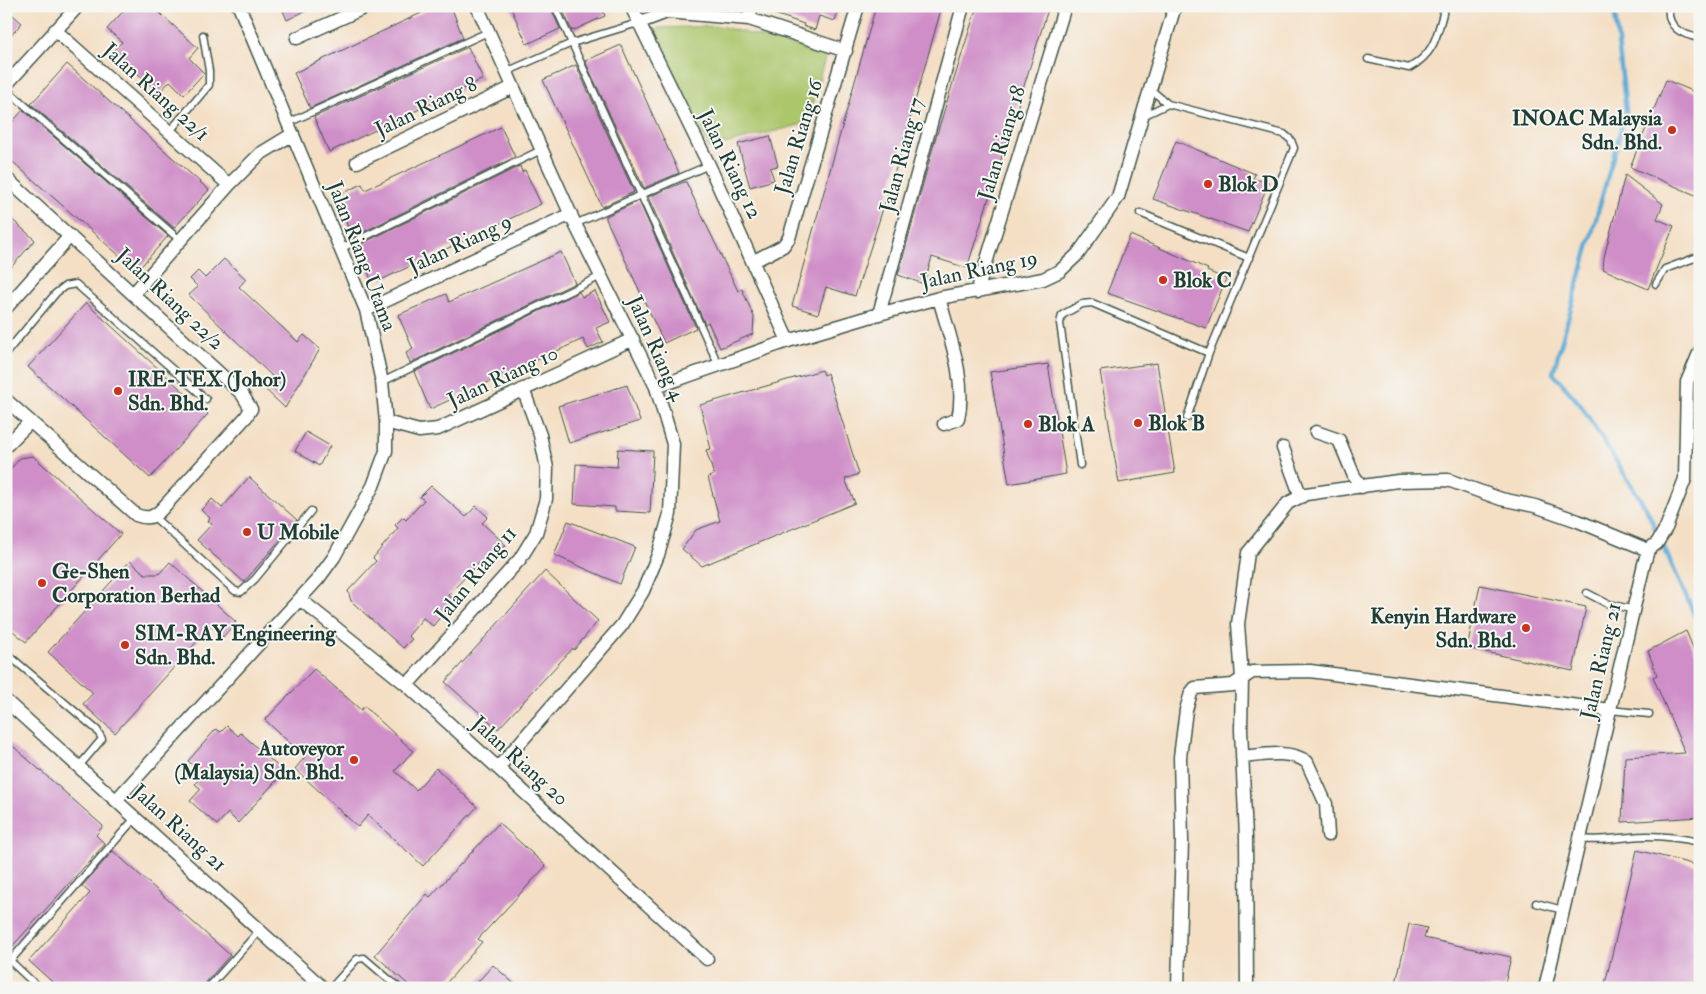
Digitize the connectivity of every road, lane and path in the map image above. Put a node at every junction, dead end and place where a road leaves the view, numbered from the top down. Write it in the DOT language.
graph roads {
  1 [pos="78,6"];
  2 [pos="239,6"];
  3 [pos="368,6"];
  4 [pos="477,6"];
  5 [pos="555,6"];
  6 [pos="630,6"];
  7 [pos="752,6"];
  8 [pos="858,6"];
  9 [pos="963,6"];
  10 [pos="1064,6"];
  11 [pos="1175,6"];
  12 [pos="1445,6"];
  13 [pos="1669,6"];
  14 [pos="748,19"];
  15 [pos="638,23"];
  16 [pos="55,30"];
  17 [pos="488,32"];
  18 [pos="203,36"];
  19 [pos="297,38"];
  20 [pos="1700,38"];
  21 [pos="572,43"];
  22 [pos="846,51"];
  23 [pos="1368,59"];
  24 [pos="506,72"];
  25 [pos="6,87"];
  26 [pos="513,87"];
  27 [pos="1149,88"];
  28 [pos="1168,104"];
  29 [pos="291,129"];
  30 [pos="170,131"];
  31 [pos="1138,131"];
  32 [pos="541,150"];
  33 [pos="357,162"];
  34 [pos="709,165"];
  35 [pos="8,185"];
  36 [pos="229,185"];
  37 [pos="643,195"];
  38 [pos="1140,213"];
  39 [pos="573,219"];
  40 [pos="70,236"];
  41 [pos="181,240"];
  42 [pos="340,249"];
  43 [pos="1700,256"];
  44 [pos="1249,258"];
  45 [pos="754,261"];
  46 [pos="601,276"];
  47 [pos="1656,284"];
  48 [pos="977,292"];
  49 [pos="134,293"];
  50 [pos="939,298"];
  51 [pos="6,308"];
  52 [pos="366,310"];
  53 [pos="880,314"];
  54 [pos="634,339"];
  55 [pos="788,342"];
  56 [pos="1700,350"];
  57 [pos="6,352"];
  58 [pos="1209,354"];
  59 [pos="719,366"];
  60 [pos="382,382"];
  61 [pos="656,388"];
  62 [pos="523,389"];
  63 [pos="6,400"];
  64 [pos="206,400"];
  65 [pos="1187,418"];
  66 [pos="30,422"];
  67 [pos="386,422"];
  68 [pos="944,424"];
  69 [pos="1316,432"];
  70 [pos="6,446"];
  71 [pos="1283,448"];
  72 [pos="1080,465"];
  73 [pos="1362,487"];
  74 [pos="1301,497"];
  75 [pos="311,511"];
  76 [pos="154,517"];
  77 [pos="1653,547"];
  78 [pos="1587,593"];
  79 [pos="301,600"];
  80 [pos="1634,610"];
  81 [pos="6,653"];
  82 [pos="1242,678"];
  83 [pos="407,685"];
  84 [pos="6,701"];
  85 [pos="1610,710"];
  86 [pos="1649,714"];
  87 [pos="1242,756"];
  88 [pos="80,766"];
  89 [pos="498,768"];
  90 [pos="117,799"];
  91 [pos="136,817"];
  92 [pos="1328,835"];
  93 [pos="1580,839"];
  94 [pos="1700,842"];
  95 [pos="1536,904"];
  96 [pos="1563,910"];
  97 [pos="261,929"];
  98 [pos="8,959"];
  99 [pos="707,960"];
  100 [pos="39,988"];
  101 [pos="208,988"];
  102 [pos="323,988"];
  103 [pos="331,988"];
  104 [pos="399,988"];
  105 [pos="1178,988"];
  106 [pos="1247,988"];
  107 [pos="1546,988"];
  1 -- 16 [label="street"];
  2 -- 29 [label="street, Jalan Riang Utama"];
  3 -- 19 [label="street"];
  4 -- 17 [label="street, Jalan Riang 4"];
  5 -- 21 [label="lane"];
  6 -- 15 [label="street, Jalan Riang 12"];
  7 -- 14 [label="street"];
  8 -- 22 [label="street, Jalan Riang 16"];
  9 -- 53 [label="street, Jalan Riang 17"];
  10 -- 48 [label="street, Jalan Riang 18"];
  11 -- 27 [label="street, Jalan Riang 19"];
  12 -- 23 [label="lane"];
  13 -- 20 [label="lane"];
  14 -- 15 [label="street"];
  14 -- 22 [label="street"];
  15 -- 21 [label="lane"];
  15 -- 34 [label="street, Jalan Riang 12"];
  16 -- 25 [label="street"];
  16 -- 30 [label="street, Jalan Riang 22/1"];
  17 -- 24 [label="street, Jalan Riang 4"];
  17 -- 29 [label="lane"];
  18 -- 30 [label="lane"];
  21 -- 24 [label="lane"];
  21 -- 37 [label="lane"];
  22 -- 45 [label="street, Jalan Riang 16"];
  24 -- 26 [label="street, Jalan Riang 4"];
  25 -- 41 [label="lane"];
  26 -- 32 [label="street, Jalan Riang 4"];
  26 -- 33 [label="street, Jalan Riang 8"];
  27 -- 28 [label="lane"];
  27 -- 31 [label="street, Jalan Riang 19"];
  28 -- 31 [label="lane"];
  28 -- 44 [label="lane"];
  29 -- 36 [label="street"];
  29 -- 42 [label="street, Jalan Riang Utama"];
  30 -- 36 [label="street, Jalan Riang 22/1"];
  31 -- 48 [label="street, Jalan Riang 19"];
  32 -- 39 [label="street, Jalan Riang 4"];
  32 -- 42 [label="lane"];
  34 -- 37 [label="lane"];
  34 -- 45 [label="street, Jalan Riang 12"];
  35 -- 40 [label="street, Jalan Riang 22/2"];
  36 -- 41 [label="street"];
  37 -- 39 [label="lane"];
  37 -- 59 [label="lane"];
  38 -- 44 [label="lane"];
  39 -- 46 [label="street, Jalan Riang 4"];
  39 -- 52 [label="street, Jalan Riang 9"];
  40 -- 49 [label="street, Jalan Riang 22/2"];
  40 -- 51 [label="street"];
  41 -- 49 [label="street"];
  42 -- 52 [label="street, Jalan Riang Utama"];
  43 -- 47 [label="lane"];
  44 -- 58 [label="lane"];
  45 -- 55 [label="street, Jalan Riang 12"];
  46 -- 54 [label="street, Jalan Riang 4"];
  46 -- 60 [label="lane"];
  48 -- 50 [label="street, Jalan Riang 19"];
  49 -- 76 [label="street, Jalan Riang 22/2"];
  50 -- 53 [label="street, Jalan Riang 19"];
  50 -- 68 [label="street"];
  52 -- 60 [label="street, Jalan Riang Utama"];
  53 -- 55 [label="street, Jalan Riang 19"];
  54 -- 61 [label="street, Jalan Riang 4"];
  54 -- 62 [label="street, Jalan Riang 10"];
  55 -- 59 [label="street, Jalan Riang 19"];
  56 -- 77 [label="street, Jalan Riang 21"];
  57 -- 64 [label="lane"];
  58 -- 65 [label="lane"];
  58 -- 72 [label="lane"];
  59 -- 61 [label="street, Jalan Riang 19"];
  60 -- 67 [label="street, Jalan Riang Utama"];
  61 -- 89 [label="street, Jalan Riang 4"];
  62 -- 67 [label="street, Jalan Riang 10"];
  62 -- 83 [label="street, Jalan Riang 11"];
  63 -- 66 [label="street"];
  66 -- 70 [label="street"];
  66 -- 76 [label="street"];
  67 -- 79 [label="street, Jalan Riang Utama"];
  69 -- 73 [label="street"];
  71 -- 74 [label="street"];
  73 -- 74 [label="street"];
  73 -- 77 [label="street"];
  74 -- 82 [label="street"];
  75 -- 76 [label="lane"];
  77 -- 80 [label="street, Jalan Riang 21"];
  78 -- 80 [label="lane"];
  79 -- 83 [label="street, Jalan Riang 20"];
  79 -- 90 [label="street, Jalan Riang Utama"];
  80 -- 85 [label="street, Jalan Riang 21"];
  81 -- 88 [label="lane"];
  82 -- 85 [label="street"];
  82 -- 87 [label="street"];
  82 -- 105 [label="street"];
  83 -- 89 [label="street, Jalan Riang 20"];
  84 -- 88 [label="street, Jalan Riang 21"];
  85 -- 86 [label="lane"];
  85 -- 93 [label="street, Jalan Riang 21"];
  87 -- 92 [label="street"];
  87 -- 106 [label="street"];
  88 -- 90 [label="street, Jalan Riang 21"];
  89 -- 99 [label="street, Jalan Riang 20"];
  90 -- 91 [label="street, Jalan Riang 21"];
  91 -- 97 [label="street, Jalan Riang 21"];
  91 -- 98 [label="lane"];
  93 -- 94 [label="lane"];
  93 -- 96 [label="street, Jalan Riang 21"];
  95 -- 96 [label="lane"];
  96 -- 107 [label="street, Jalan Riang 21"];
  97 -- 101 [label="lane"];
  97 -- 102 [label="street, Jalan Riang 21"];
  98 -- 100 [label="lane"];
  103 -- 104 [label="lane"];
}
